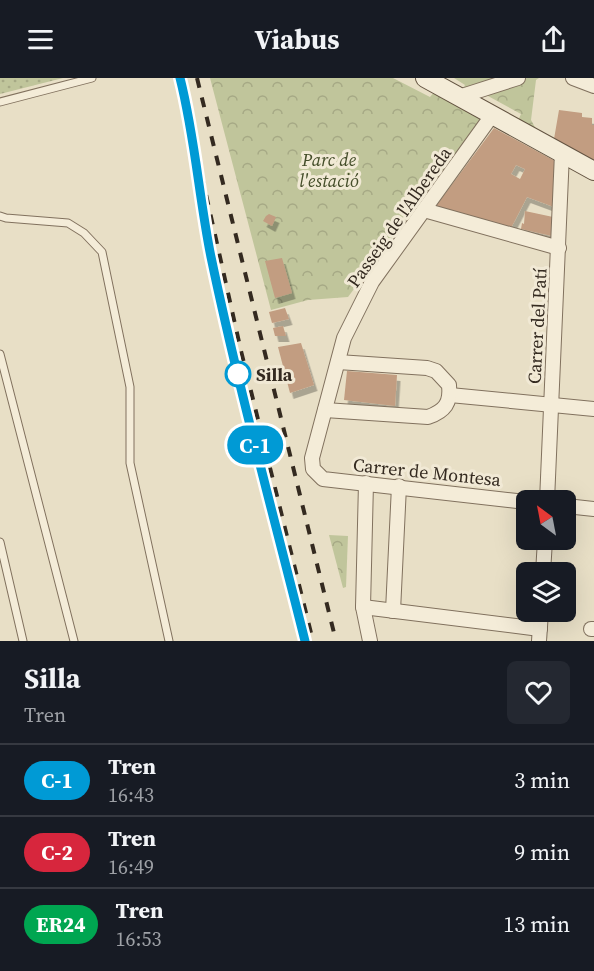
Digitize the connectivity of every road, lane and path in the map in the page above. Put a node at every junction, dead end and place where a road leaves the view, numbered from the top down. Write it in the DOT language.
graph roads {
  1 [pos="92,78"];
  2 [pos="426,78"];
  3 [pos="518,78"];
  4 [pos="573,78"];
  5 [pos="594,86"];
  6 [pos="465,95"];
  7 [pos="0,102"];
  8 [pos="493,114"];
  9 [pos="562,153"];
  10 [pos="594,171"];
  11 [pos="424,210"];
  12 [pos="0,216"];
  13 [pos="559,248"];
  14 [pos="0,354"];
  15 [pos="338,362"];
  16 [pos="450,395"];
  17 [pos="550,405"];
  18 [pos="594,409"];
  19 [pos="325,410"];
  20 [pos="323,479"];
  21 [pos="366,483"];
  22 [pos="399,486"];
  23 [pos="547,490"];
  24 [pos="516,501"];
  25 [pos="576,507"];
  26 [pos="594,509"];
  27 [pos="0,542"];
  28 [pos="363,607"];
  29 [pos="393,611"];
  30 [pos="539,635"];
  31 [pos="22,641"];
  32 [pos="74,641"];
  33 [pos="169,641"];
  34 [pos="370,641"];
  1 -- 7 [label="lane"];
  2 -- 8 [label="street"];
  3 -- 6 [label="street"];
  4 -- 5 [label="street"];
  8 -- 9 [label="street"];
  8 -- 11 [label="street, Passeig de l'Albereda"];
  9 -- 10 [label="street"];
  9 -- 13 [label="street, Carrer del Patí"];
  11 -- 13 [label="street"];
  11 -- 15 [label="street, Passeig de l'Albereda"];
  12 -- 33 [label="lane"];
  13 -- 17 [label="street, Carrer del Patí"];
  14 -- 32 [label="lane"];
  15 -- 16 [label="street"];
  15 -- 19 [label="street, Passeig de l'Albereda"];
  16 -- 17 [label="street"];
  16 -- 19 [label="street"];
  17 -- 18 [label="street"];
  17 -- 23 [label="street, Carrer del Patí"];
  19 -- 20 [label="street, Passeig de l'Albereda"];
  20 -- 21 [label="street, Carrer de Montesa"];
  21 -- 22 [label="street, Carrer de Montesa"];
  21 -- 28 [label="street"];
  22 -- 24 [label="street, Carrer de Montesa"];
  22 -- 29 [label="street"];
  25 -- 26 [label="street"];
  27 -- 31 [label="lane"];
  28 -- 29 [label="street"];
  28 -- 34 [label="street"];
  29 -- 30 [label="street"];
}
